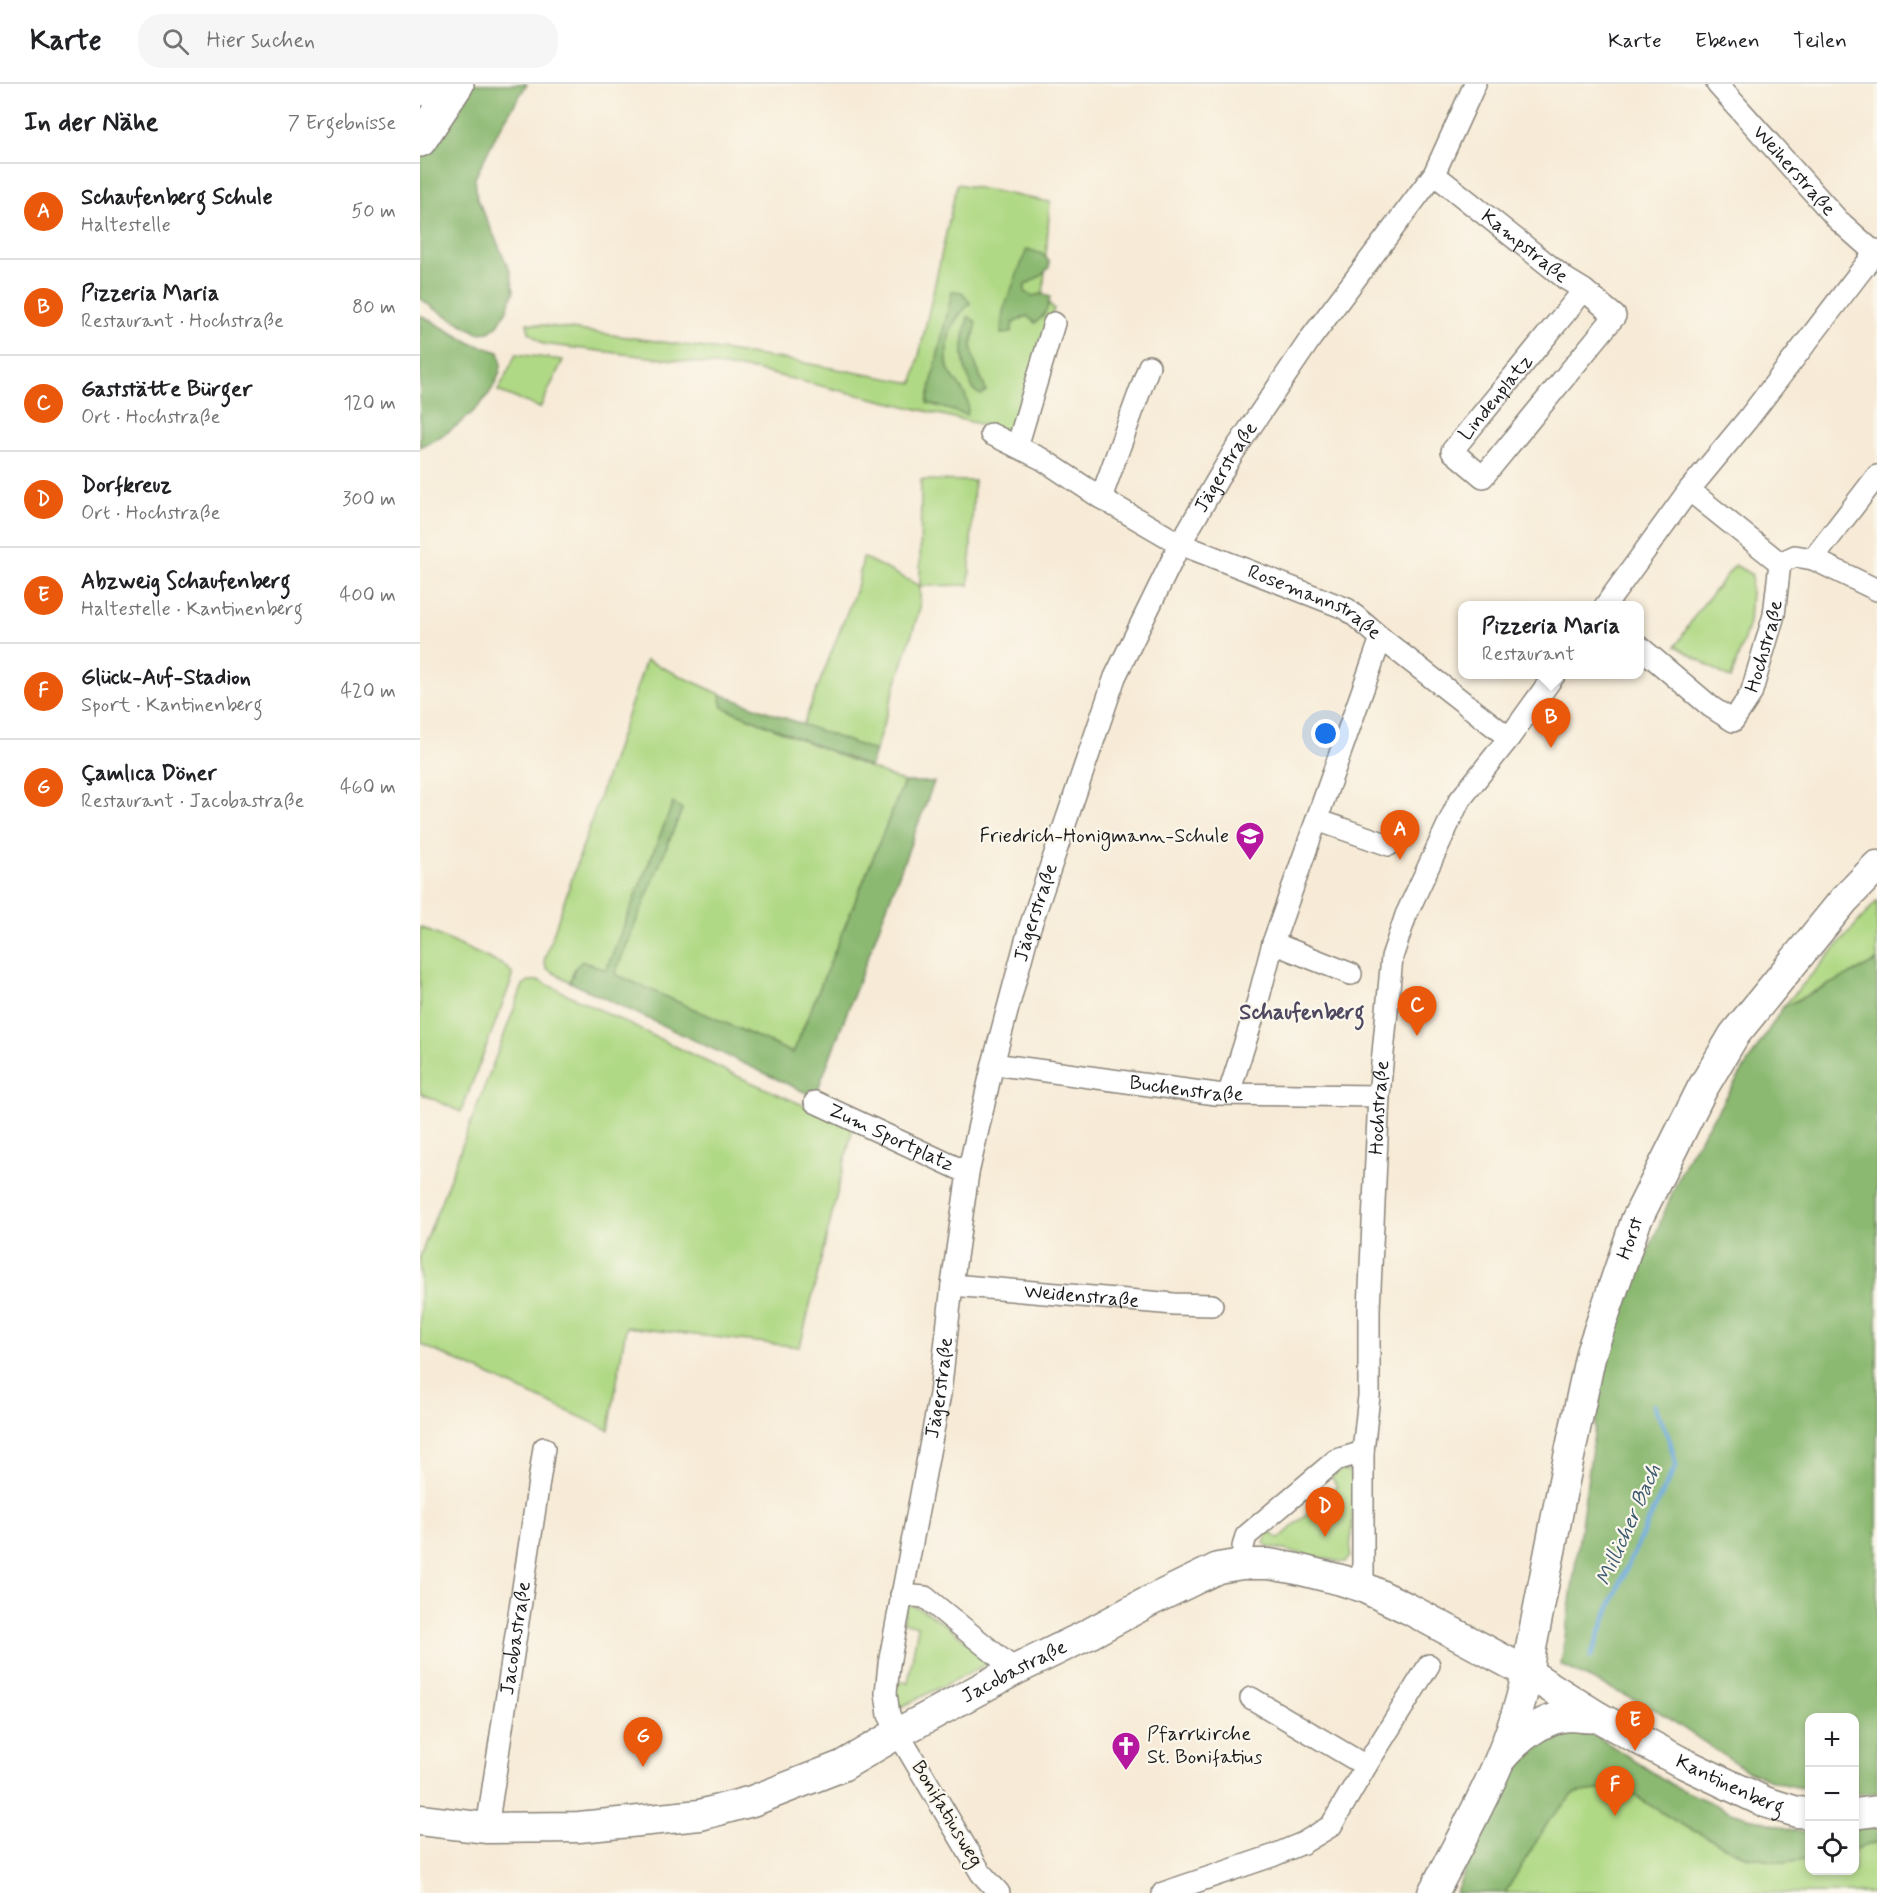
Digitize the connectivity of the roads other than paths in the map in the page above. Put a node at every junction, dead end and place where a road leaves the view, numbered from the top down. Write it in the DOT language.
graph roads {
  1 [pos="423,84"];
  2 [pos="456,84"];
  3 [pos="1475,84"];
  4 [pos="1718,84"];
  5 [pos="420,89"];
  6 [pos="420,140"];
  7 [pos="1434,174"];
  8 [pos="1876,251"];
  9 [pos="1584,290"];
  10 [pos="1615,316"];
  11 [pos="1054,323"];
  12 [pos="1149,366"];
  13 [pos="991,434"];
  14 [pos="1017,447"];
  15 [pos="1877,476"];
  16 [pos="1689,490"];
  17 [pos="1101,498"];
  18 [pos="1180,544"];
  19 [pos="1813,559"];
  20 [pos="1780,563"];
  21 [pos="1877,590"];
  22 [pos="1609,601"];
  23 [pos="1382,638"];
  24 [pos="1644,650"];
  25 [pos="1552,679"];
  26 [pos="1509,738"];
  27 [pos="1317,820"];
  28 [pos="1389,845"];
  29 [pos="1877,866"];
  30 [pos="1273,943"];
  31 [pos="1351,974"];
  32 [pos="993,1064"];
  33 [pos="1229,1093"];
  34 [pos="1379,1096"];
  35 [pos="815,1102"];
  36 [pos="968,1173"];
  37 [pos="952,1285"];
  38 [pos="1212,1305"];
  39 [pos="544,1448"];
  40 [pos="1362,1452"];
  41 [pos="1242,1564"];
  42 [pos="1363,1587"];
  43 [pos="901,1595"];
  44 [pos="1429,1665"];
  45 [pos="1015,1670"];
  46 [pos="1528,1673"];
  47 [pos="1251,1698"];
  48 [pos="1598,1717"];
  49 [pos="898,1733"];
  50 [pos="1502,1757"];
  51 [pos="1366,1766"];
  52 [pos="1877,1811"];
  53 [pos="1805,1812"];
  54 [pos="1859,1813"];
  55 [pos="420,1820"];
  56 [pos="487,1828"];
  57 [pos="999,1893"];
  58 [pos="1163,1893"];
  59 [pos="1433,1893"];
  1 -- 5 [label="highway"];
  2 -- 6 [label="highway"];
  3 -- 7 [label="street, Jägerstraße"];
  4 -- 8 [label="street, Weiherstraße"];
  7 -- 9 [label="street, Kampstraße"];
  7 -- 18 [label="street, Jägerstraße"];
  8 -- 16 [label="street"];
  9 -- 10 [label="street, Kampstraße"];
  9 -- 10 [label="street, Lindenplatz"];
  11 -- 14 [label="street"];
  12 -- 17 [label="street"];
  13 -- 14 [label="street, Rosemannstraße"];
  14 -- 17 [label="street, Rosemannstraße"];
  15 -- 19 [label="street"];
  16 -- 20 [label="street"];
  16 -- 22 [label="street"];
  17 -- 18 [label="street, Rosemannstraße"];
  18 -- 23 [label="street, Rosemannstraße"];
  18 -- 32 [label="street, Jägerstraße"];
  19 -- 20 [label="street"];
  19 -- 21 [label="street"];
  20 -- 24 [label="street, Hochstraße"];
  23 -- 26 [label="street, Rosemannstraße"];
  23 -- 27 [label="street"];
  25 -- 26 [label="street, Hochstraße"];
  26 -- 34 [label="street, Hochstraße"];
  27 -- 28 [label="street"];
  27 -- 30 [label="street"];
  29 -- 46 [label="street, Horst"];
  30 -- 31 [label="street"];
  30 -- 33 [label="street"];
  32 -- 33 [label="street, Buchenstraße"];
  32 -- 36 [label="street, Jägerstraße"];
  33 -- 34 [label="street, Buchenstraße"];
  34 -- 40 [label="street, Hochstraße"];
  35 -- 36 [label="street, Zum Sportplatz"];
  36 -- 37 [label="street, Jägerstraße"];
  37 -- 38 [label="street, Weidenstraße"];
  37 -- 43 [label="street, Jägerstraße"];
  39 -- 56 [label="street, Jacobastraße"];
  40 -- 41 [label="street"];
  40 -- 42 [label="street, Hochstraße"];
  41 -- 42 [label="street, Jacobastraße"];
  41 -- 45 [label="street, Jacobastraße"];
  42 -- 46 [label="street, Jacobastraße"];
  43 -- 45 [label="street"];
  43 -- 49 [label="street, Jägerstraße"];
  44 -- 51 [label="street"];
  45 -- 49 [label="street, Jacobastraße"];
  46 -- 48 [label="street, Kantinenberg"];
  46 -- 50 [label="street, Horst"];
  47 -- 51 [label="street"];
  48 -- 50 [label="street"];
  48 -- 53 [label="street, Kantinenberg"];
  49 -- 56 [label="street, Jacobastraße"];
  49 -- 57 [label="street, Bonifatiusweg"];
  50 -- 59 [label="street"];
  51 -- 58 [label="street"];
  52 -- 54 [label="street"];
  55 -- 56 [label="street, Jacobastraße"];
}
